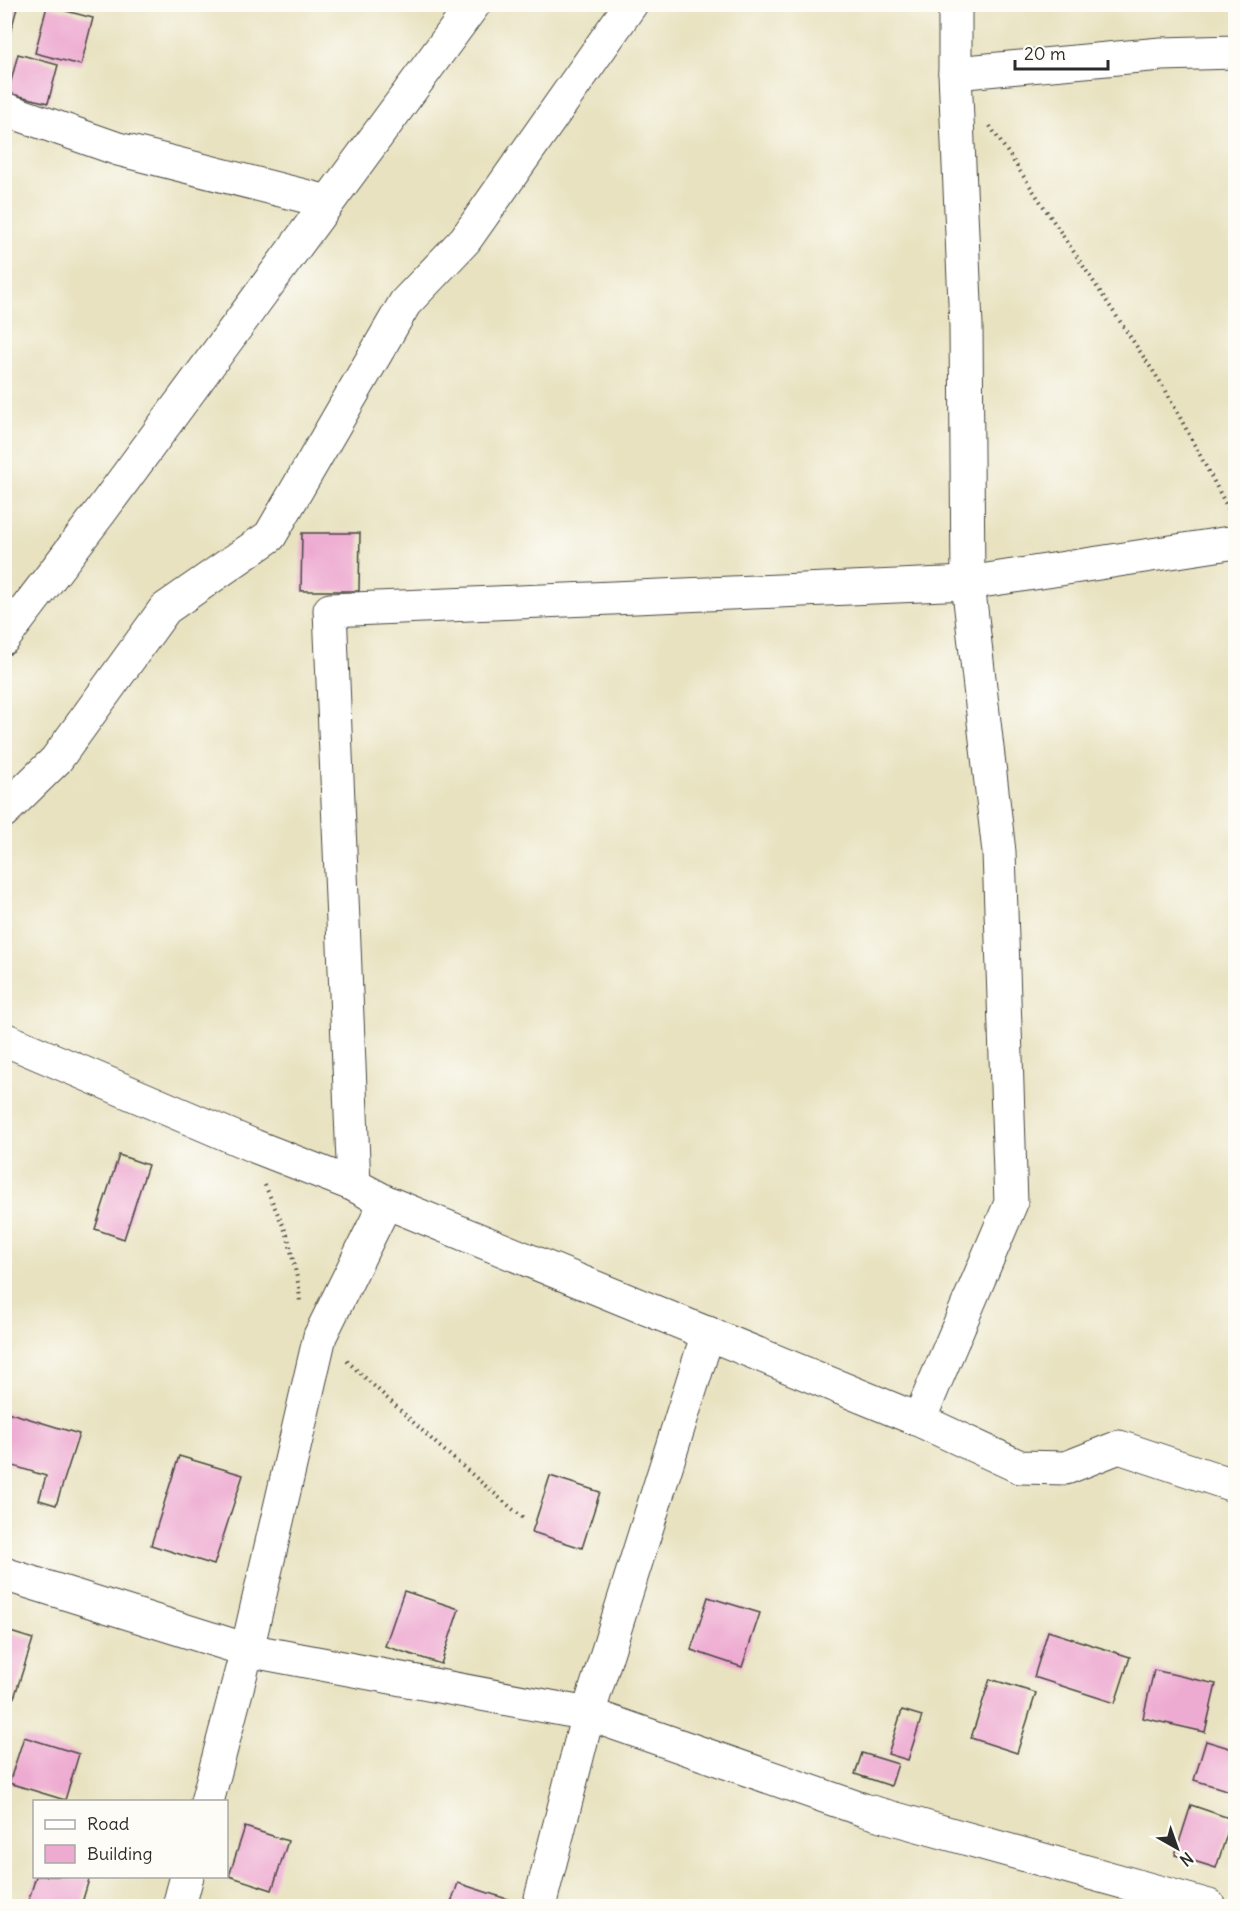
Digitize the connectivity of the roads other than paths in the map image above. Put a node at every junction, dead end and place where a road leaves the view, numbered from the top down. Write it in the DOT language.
graph roads {
  1 [pos="474,4"];
  2 [pos="631,4"];
  3 [pos="955,4"];
  4 [pos="1236,52"];
  5 [pos="956,73"];
  6 [pos="4,109"];
  7 [pos="328,202"];
  8 [pos="1233,527"];
  9 [pos="968,584"];
  10 [pos="4,638"];
  11 [pos="4,811"];
  12 [pos="4,1039"];
  13 [pos="354,1185"];
  14 [pos="386,1202"];
  15 [pos="708,1333"];
  16 [pos="919,1420"];
  17 [pos="1236,1486"];
  18 [pos="4,1574"];
  19 [pos="247,1650"];
  20 [pos="588,1714"];
  21 [pos="208,1800"];
  22 [pos="186,1878"];
  23 [pos="179,1906"];
  24 [pos="539,1906"];
  25 [pos="1209,1906"];
  1 -- 7 [label="street"];
  2 -- 11 [label="street"];
  3 -- 5 [label="street"];
  4 -- 5 [label="street"];
  5 -- 9 [label="street"];
  6 -- 7 [label="street"];
  7 -- 10 [label="street"];
  8 -- 9 [label="street"];
  9 -- 13 [label="street"];
  9 -- 16 [label="street"];
  12 -- 13 [label="street"];
  13 -- 14 [label="street"];
  14 -- 15 [label="street"];
  14 -- 19 [label="street"];
  15 -- 16 [label="street"];
  15 -- 20 [label="street"];
  16 -- 17 [label="street"];
  18 -- 19 [label="street"];
  19 -- 20 [label="street"];
  19 -- 21 [label="street"];
  20 -- 24 [label="street"];
  20 -- 25 [label="street"];
  22 -- 23 [label="street"];
}
